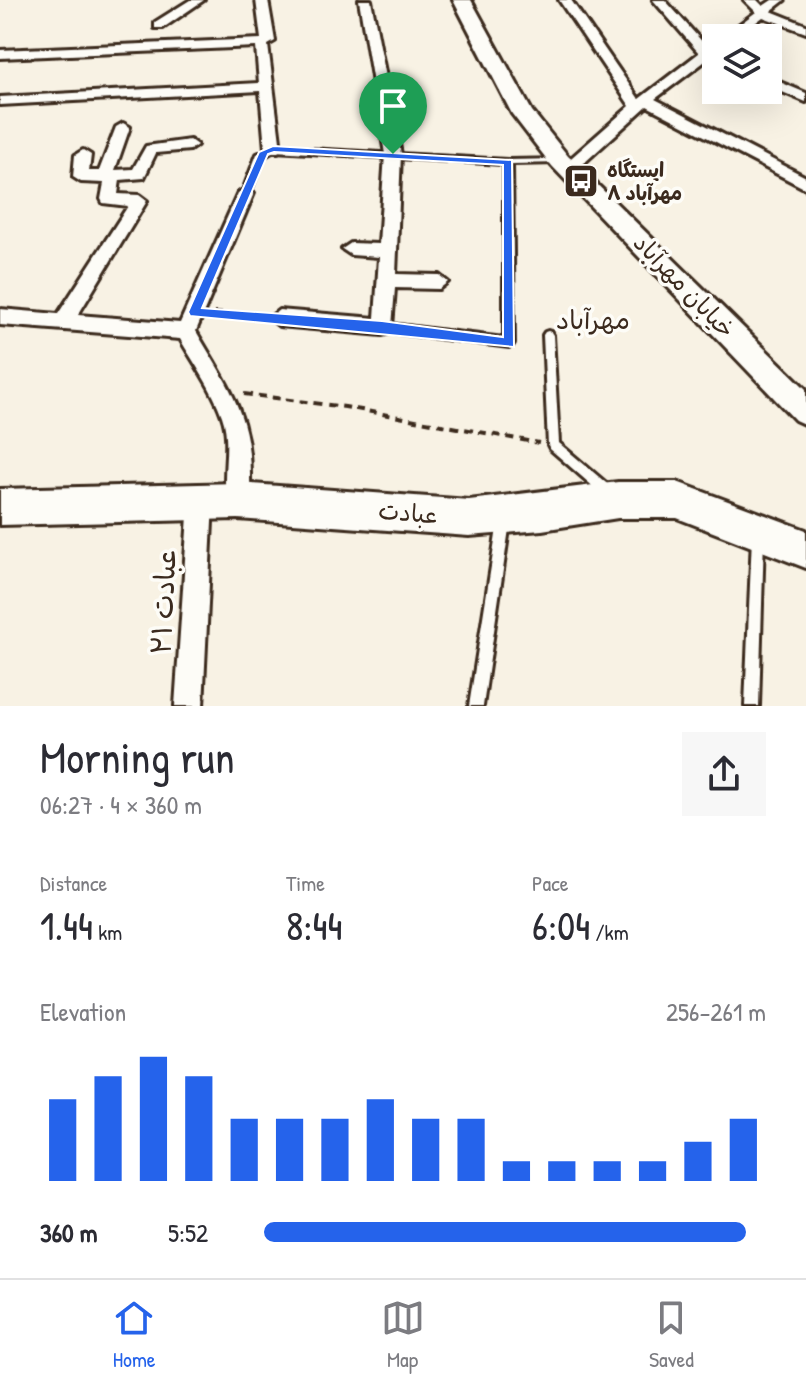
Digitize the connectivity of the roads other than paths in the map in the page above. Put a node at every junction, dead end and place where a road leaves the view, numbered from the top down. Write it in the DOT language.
graph roads {
  1 [pos="198,0"];
  2 [pos="262,0"];
  3 [pos="365,0"];
  4 [pos="462,0"];
  5 [pos="565,0"];
  6 [pos="659,0"];
  7 [pos="750,0"];
  8 [pos="779,0"];
  9 [pos="764,13"];
  10 [pos="748,24"];
  11 [pos="159,25"];
  12 [pos="806,29"];
  13 [pos="702,41"];
  14 [pos="266,42"];
  15 [pos="0,54"];
  16 [pos="702,60"];
  17 [pos="267,87"];
  18 [pos="782,87"];
  19 [pos="806,98"];
  20 [pos="0,101"];
  21 [pos="642,103"];
  22 [pos="123,127"];
  23 [pos="190,145"];
  24 [pos="273,149"];
  25 [pos="393,154"];
  26 [pos="83,155"];
  27 [pos="508,162"];
  28 [pos="564,165"];
  29 [pos="109,178"];
  30 [pos="806,184"];
  31 [pos="246,193"];
  32 [pos="351,249"];
  33 [pos="390,251"];
  34 [pos="389,281"];
  35 [pos="439,282"];
  36 [pos="0,317"];
  37 [pos="279,318"];
  38 [pos="63,322"];
  39 [pos="190,322"];
  40 [pos="382,327"];
  41 [pos="548,335"];
  42 [pos="806,410"];
  43 [pos="618,500"];
  44 [pos="201,501"];
  45 [pos="238,501"];
  46 [pos="0,507"];
  47 [pos="505,516"];
  48 [pos="758,530"];
  49 [pos="806,549"];
  50 [pos="189,706"];
  51 [pos="476,706"];
  52 [pos="752,706"];
  1 -- 11 [label="street"];
  2 -- 14 [label="street"];
  3 -- 25 [label="street"];
  4 -- 28 [label="street, خیابان مهرآباد"];
  5 -- 21 [label="street"];
  6 -- 13 [label="street"];
  7 -- 9 [label="street"];
  8 -- 9 [label="street"];
  9 -- 10 [label="street"];
  9 -- 12 [label="street"];
  14 -- 15 [label="street"];
  14 -- 17 [label="street"];
  16 -- 21 [label="street"];
  17 -- 20 [label="street"];
  17 -- 24 [label="street"];
  18 -- 19 [label="street"];
  21 -- 28 [label="street"];
  21 -- 30 [label="street"];
  22 -- 29 [label="street"];
  23 -- 29 [label="street"];
  24 -- 25 [label="lane"];
  24 -- 31 [label="lane"];
  25 -- 27 [label="lane"];
  25 -- 33 [label="street"];
  26 -- 29 [label="street"];
  27 -- 28 [label="lane"];
  27 -- 40 [label="lane"];
  28 -- 42 [label="street, خیابان مهرآباد"];
  29 -- 38 [label="street"];
  31 -- 39 [label="street"];
  32 -- 33 [label="street"];
  33 -- 34 [label="street"];
  34 -- 35 [label="street"];
  34 -- 40 [label="street"];
  36 -- 38 [label="street"];
  37 -- 40 [label="street"];
  38 -- 39 [label="street"];
  39 -- 45 [label="street"];
  41 -- 43 [label="lane"];
  43 -- 47 [label="street, عبادت"];
  43 -- 48 [label="street, عبادت"];
  44 -- 45 [label="street, عبادت"];
  44 -- 46 [label="street, عبادت"];
  44 -- 50 [label="street, عبادت ۲۱"];
  45 -- 47 [label="street, عبادت"];
  47 -- 51 [label="lane"];
  48 -- 49 [label="street, عبادت"];
  48 -- 52 [label="lane"];
}
